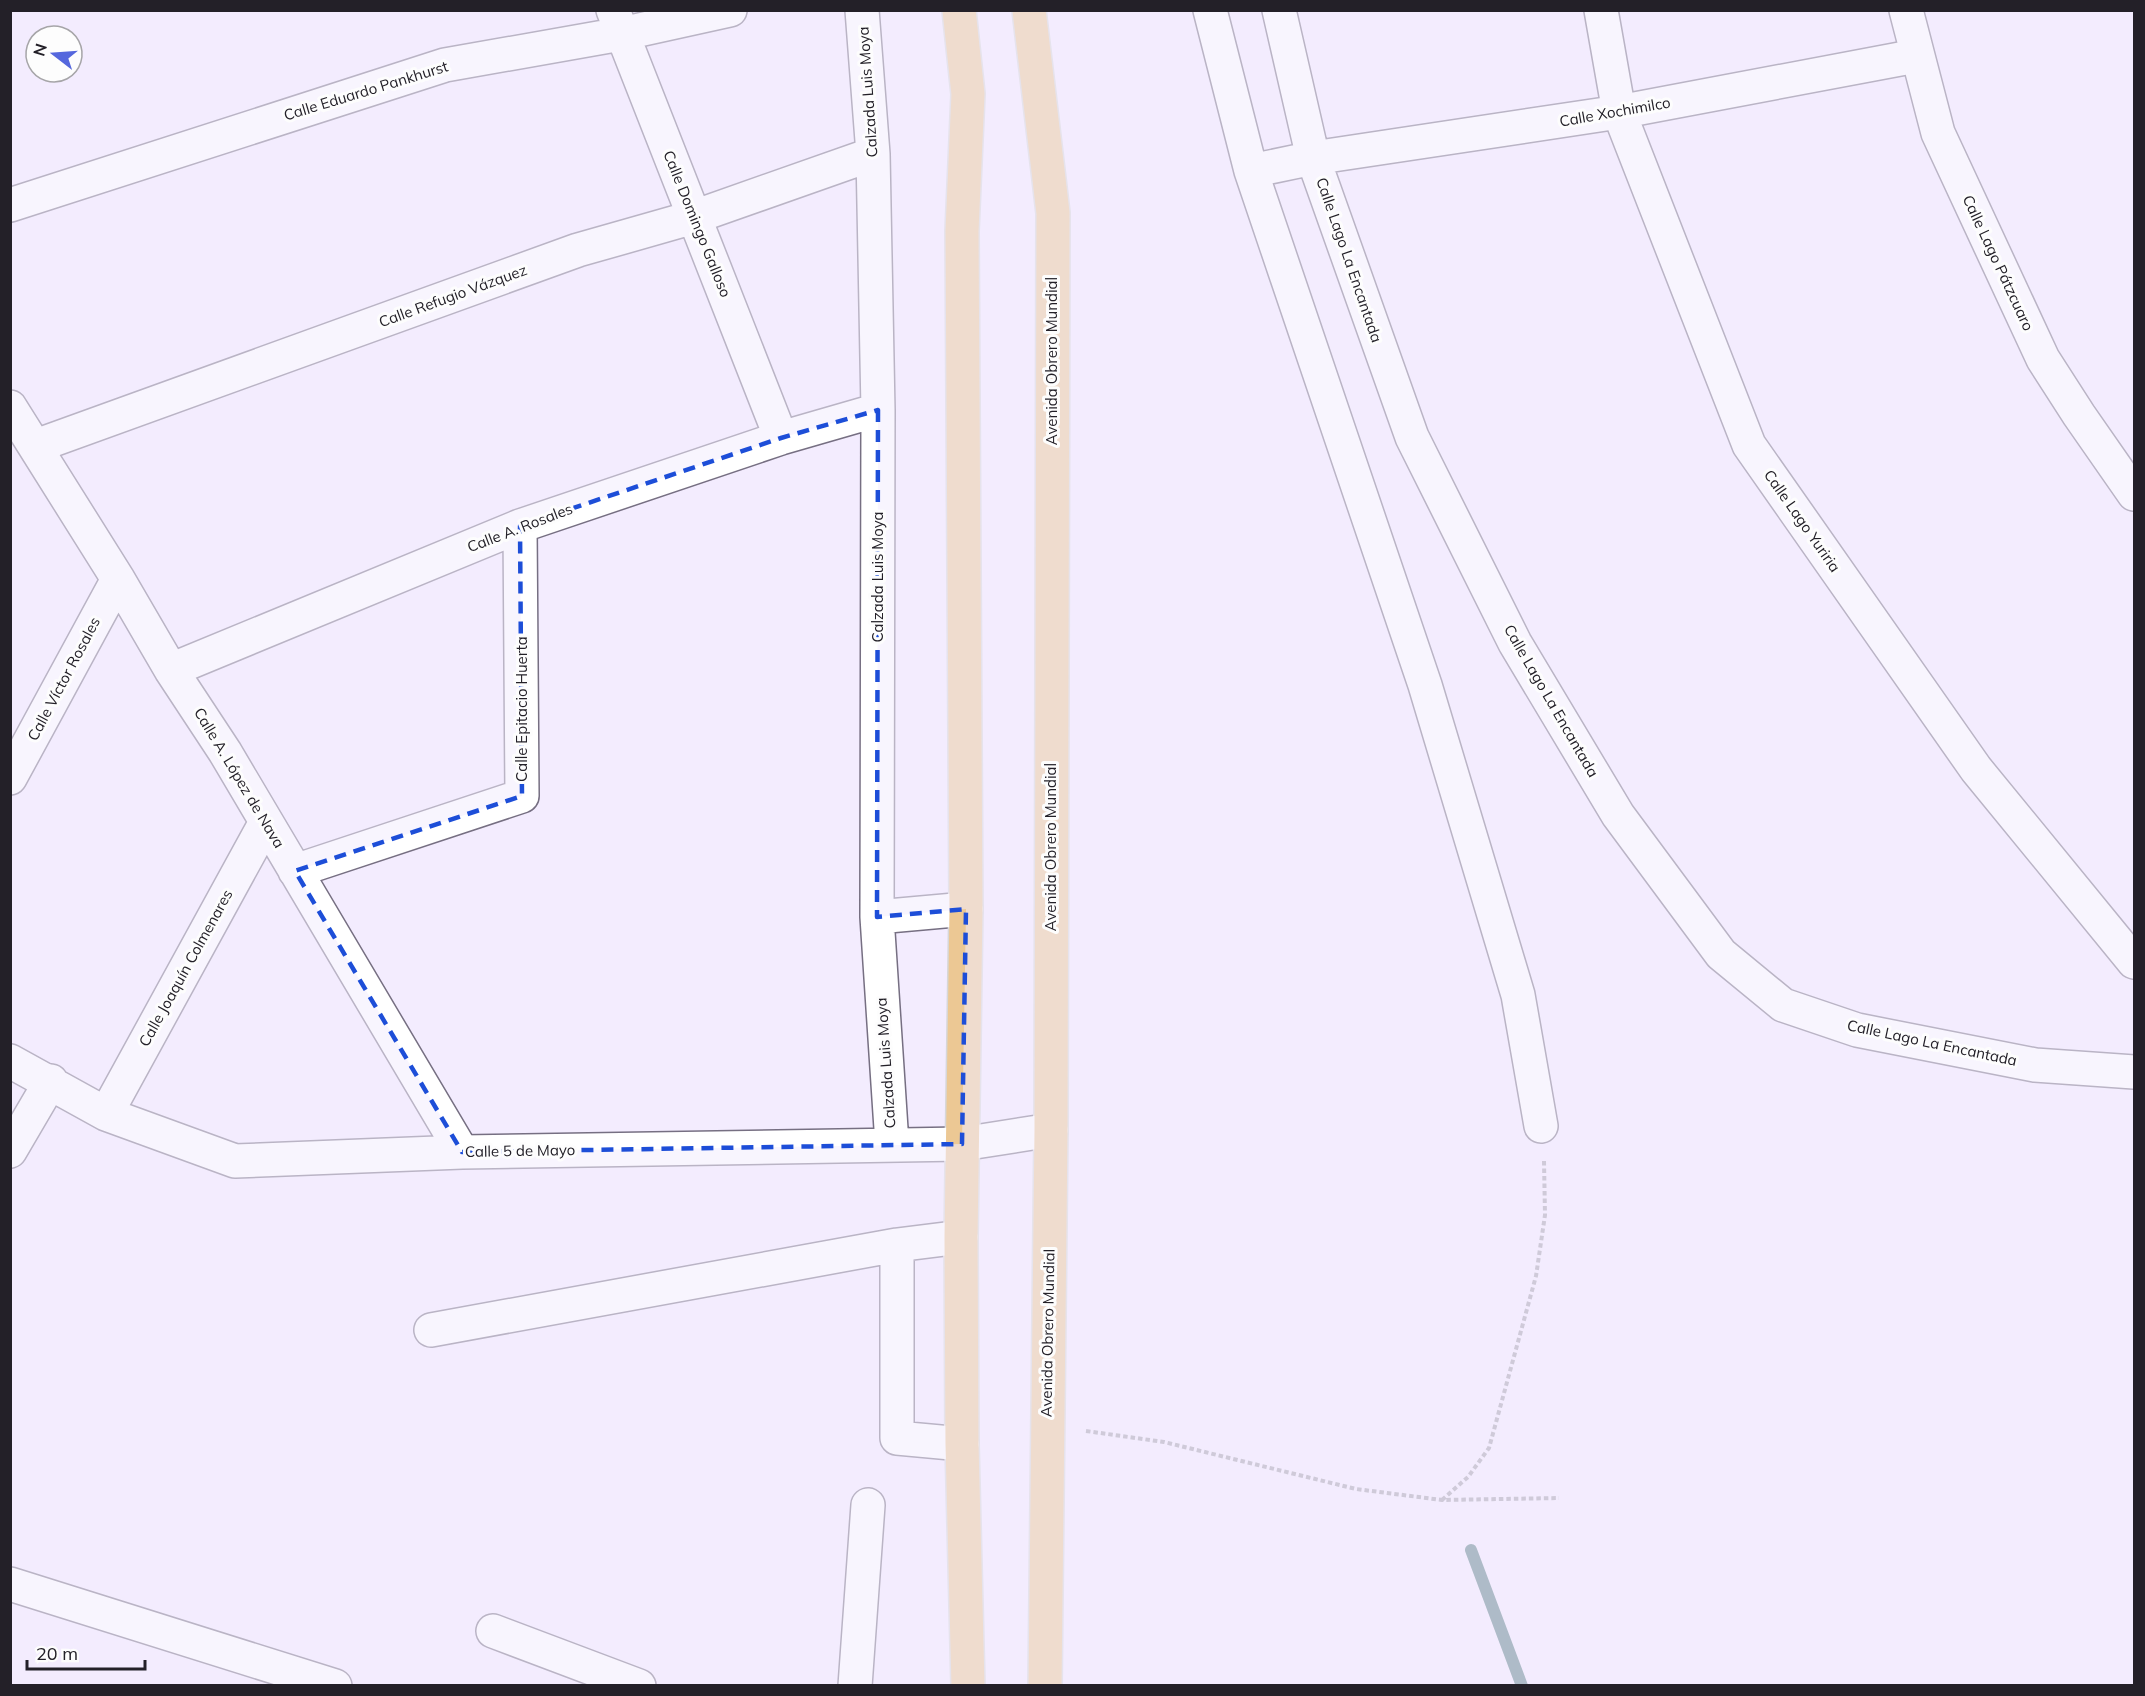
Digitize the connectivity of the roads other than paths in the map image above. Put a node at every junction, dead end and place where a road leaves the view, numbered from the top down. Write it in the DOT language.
graph roads {
  1 [pos="730,10"];
  2 [pos="862,10"];
  3 [pos="958,10"];
  4 [pos="1029,10"];
  5 [pos="1210,10"];
  6 [pos="1279,10"];
  7 [pos="1601,10"];
  8 [pos="1906,10"];
  9 [pos="617,22"];
  10 [pos="1916,56"];
  11 [pos="1619,112"];
  12 [pos="873,154"];
  13 [pos="1313,158"];
  14 [pos="1251,171"];
  15 [pos="10,205"];
  16 [pos="694,218"];
  17 [pos="10,407"];
  18 [pos="878,410"];
  19 [pos="781,438"];
  20 [pos="36,446"];
  21 [pos="2134,494"];
  22 [pos="520,526"];
  23 [pos="118,579"];
  24 [pos="171,670"];
  25 [pos="10,778"];
  26 [pos="266,822"];
  27 [pos="296,872"];
  28 [pos="966,909"];
  29 [pos="877,917"];
  30 [pos="2134,962"];
  31 [pos="10,1061"];
  32 [pos="2134,1072"];
  33 [pos="51,1082"];
  34 [pos="106,1114"];
  35 [pos="1540,1126"];
  36 [pos="1051,1131"];
  37 [pos="892,1144"];
  38 [pos="962,1144"];
  39 [pos="12,1145"];
  40 [pos="462,1152"];
  41 [pos="961,1237"];
  42 [pos="897,1245"];
  43 [pos="431,1330"];
  44 [pos="962,1444"];
  45 [pos="868,1505"];
  46 [pos="10,1584"];
  47 [pos="493,1631"];
  48 [pos="335,1686"];
  49 [pos="639,1686"];
  50 [pos="855,1686"];
  51 [pos="968,1686"];
  52 [pos="1045,1686"];
  1 -- 9 [label="street, Calle Eduardo Pankhurst"];
  2 -- 12 [label="street, Calzada Luis Moya"];
  3 -- 28 [label="main road"];
  4 -- 36 [label="main road, Avenida Obrero Mundial"];
  5 -- 14 [label="street"];
  6 -- 13 [label="street, Calle Lago La Encantada"];
  7 -- 11 [label="street, Calle Lago Yuriria"];
  8 -- 10 [label="street, Calle Lago Pátzcuaro"];
  9 -- 15 [label="street, Calle Eduardo Pankhurst"];
  9 -- 16 [label="street, Calle Domingo Galloso"];
  10 -- 11 [label="street, Calle Xochimilco"];
  10 -- 21 [label="street, Calle Lago Pátzcuaro"];
  11 -- 13 [label="street, Calle Xochimilco"];
  11 -- 30 [label="street, Calle Lago Yuriria"];
  12 -- 16 [label="street, Calle Refugio Vázquez"];
  12 -- 18 [label="street, Calzada Luis Moya"];
  13 -- 14 [label="street, Calle Xochimilco"];
  13 -- 32 [label="street, Calle Lago La Encantada"];
  14 -- 35 [label="street"];
  16 -- 19 [label="street, Calle Domingo Galloso"];
  16 -- 20 [label="street, Calle Refugio Vázquez"];
  17 -- 20 [label="street, Calle A. López de Nava"];
  18 -- 19 [label="street, Calle A. Rosales"];
  18 -- 29 [label="street, Calzada Luis Moya"];
  19 -- 22 [label="street, Calle A. Rosales"];
  20 -- 23 [label="street, Calle A. López de Nava"];
  22 -- 24 [label="street, Calle A. Rosales"];
  22 -- 27 [label="street, Calle Epitacio Huerta"];
  23 -- 24 [label="street, Calle A. López de Nava"];
  23 -- 25 [label="street, Calle Víctor Rosales"];
  24 -- 26 [label="street, Calle A. López de Nava"];
  26 -- 27 [label="street, Calle A. López de Nava"];
  26 -- 34 [label="street, Calle Joaquín Colmenares"];
  27 -- 40 [label="street, Calle A. López de Nava"];
  28 -- 29 [label="street"];
  28 -- 38 [label="main road"];
  29 -- 37 [label="street, Calzada Luis Moya"];
  31 -- 33 [label="street, Calle 5 de Mayo"];
  33 -- 34 [label="street, Calle 5 de Mayo"];
  33 -- 39 [label="street"];
  34 -- 40 [label="street, Calle 5 de Mayo"];
  36 -- 38 [label="street, Calle 5 de Mayo"];
  36 -- 52 [label="main road, Avenida Obrero Mundial"];
  37 -- 38 [label="street, Calle 5 de Mayo"];
  37 -- 40 [label="street, Calle 5 de Mayo"];
  38 -- 41 [label="main road"];
  41 -- 42 [label="street"];
  41 -- 44 [label="main road"];
  42 -- 43 [label="street"];
  42 -- 44 [label="street"];
  44 -- 51 [label="main road"];
  45 -- 50 [label="street"];
  46 -- 48 [label="street"];
  47 -- 49 [label="street"];
}
